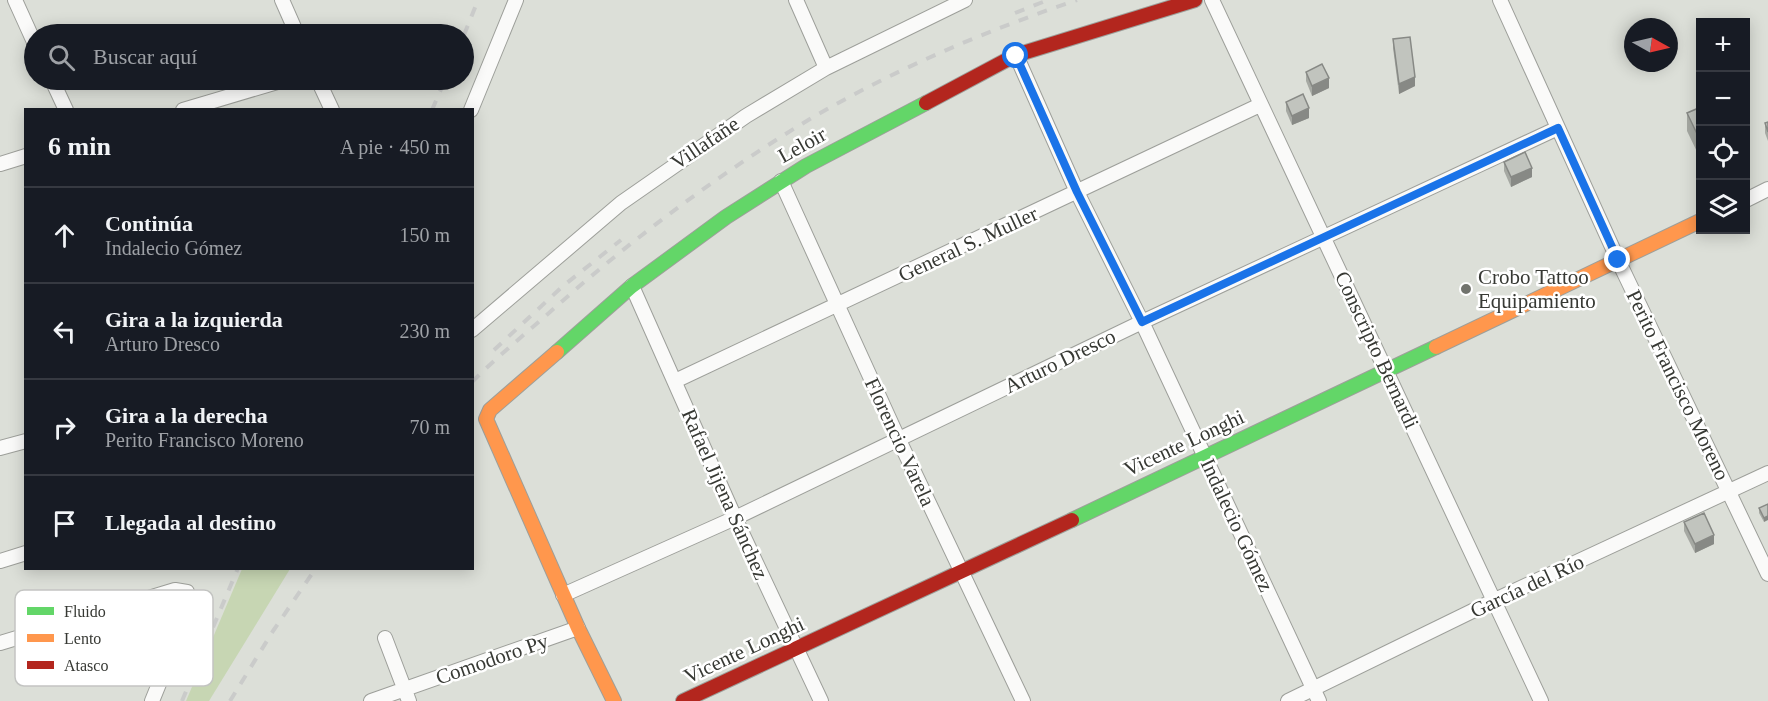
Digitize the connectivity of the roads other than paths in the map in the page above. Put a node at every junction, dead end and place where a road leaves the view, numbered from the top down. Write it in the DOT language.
graph roads {
  1 [pos="15,0"];
  2 [pos="282,0"];
  3 [pos="516,0"];
  4 [pos="796,0"];
  5 [pos="964,0"];
  6 [pos="1195,0"];
  7 [pos="1212,0"];
  8 [pos="1500,0"];
  9 [pos="26,24"];
  10 [pos="293,24"];
  11 [pos="1016,56"];
  12 [pos="826,68"];
  13 [pos="57,90"];
  14 [pos="250,90"];
  15 [pos="323,90"];
  16 [pos="1260,105"];
  17 [pos="65,108"];
  18 [pos="190,108"];
  19 [pos="331,108"];
  20 [pos="472,108"];
  21 [pos="1558,128"];
  22 [pos="24,157"];
  23 [pos="0,164"];
  24 [pos="781,181"];
  25 [pos="1768,189"];
  26 [pos="1077,192"];
  27 [pos="1750,198"];
  28 [pos="1696,223"];
  29 [pos="1323,236"];
  30 [pos="1618,260"];
  31 [pos="632,286"];
  32 [pos="837,306"];
  33 [pos="1142,322"];
  34 [pos="474,328"];
  35 [pos="1386,370"];
  36 [pos="675,381"];
  37 [pos="898,438"];
  38 [pos="24,442"];
  39 [pos="0,448"];
  40 [pos="1205,456"];
  41 [pos="1768,473"];
  42 [pos="1729,492"];
  43 [pos="735,518"];
  44 [pos="24,554"];
  45 [pos="0,561"];
  46 [pos="962,572"];
  47 [pos="1768,574"];
  48 [pos="563,595"];
  49 [pos="1495,600"];
  50 [pos="578,628"];
  51 [pos="384,638"];
  52 [pos="15,639"];
  53 [pos="0,643"];
  54 [pos="797,649"];
  55 [pos="158,686"];
  56 [pos="407,695"];
  57 [pos="1317,695"];
  58 [pos="152,701"];
  59 [pos="371,701"];
  60 [pos="614,701"];
  61 [pos="683,701"];
  62 [pos="821,701"];
  63 [pos="1023,701"];
  64 [pos="1288,701"];
  65 [pos="1541,701"];
  1 -- 9 [label="street"];
  2 -- 10 [label="street"];
  3 -- 20 [label="street"];
  4 -- 12 [label="street"];
  5 -- 12 [label="street, Villafañe"];
  6 -- 11 [label="street, Leloir"];
  7 -- 16 [label="street, Conscripto Bernardi"];
  8 -- 21 [label="street, Perito Francisco Moreno"];
  11 -- 24 [label="street, Leloir"];
  11 -- 26 [label="street, Indalecio Gómez"];
  12 -- 34 [label="street, Villafañe"];
  13 -- 17 [label="street"];
  14 -- 18 [label="street"];
  15 -- 19 [label="street"];
  16 -- 26 [label="street, General S. Muller"];
  16 -- 29 [label="street, Conscripto Bernardi"];
  21 -- 29 [label="street, Arturo Dresco"];
  21 -- 30 [label="street, Perito Francisco Moreno"];
  22 -- 23 [label="street"];
  24 -- 31 [label="street, Leloir"];
  24 -- 32 [label="street, Florencio Varela"];
  25 -- 27 [label="street"];
  26 -- 32 [label="street, General S. Muller"];
  26 -- 33 [label="street, Indalecio Gómez"];
  28 -- 30 [label="street, Vicente Longhi"];
  29 -- 33 [label="street, Arturo Dresco"];
  29 -- 35 [label="street, Conscripto Bernardi"];
  30 -- 35 [label="street, Vicente Longhi"];
  30 -- 42 [label="street, Perito Francisco Moreno"];
  31 -- 36 [label="street, Rafael Jijena Sánchez"];
  31 -- 48 [label="street, Leloir"];
  32 -- 36 [label="street, General S. Muller"];
  32 -- 37 [label="street, Florencio Varela"];
  33 -- 37 [label="street, Arturo Dresco"];
  33 -- 40 [label="street, Indalecio Gómez"];
  35 -- 40 [label="street, Vicente Longhi"];
  35 -- 49 [label="street, Conscripto Bernardi"];
  36 -- 43 [label="street, Rafael Jijena Sánchez"];
  37 -- 43 [label="street, Arturo Dresco"];
  37 -- 46 [label="street, Florencio Varela"];
  38 -- 39 [label="street"];
  40 -- 46 [label="street, Vicente Longhi"];
  40 -- 57 [label="street, Indalecio Gómez"];
  41 -- 42 [label="street, García del Río"];
  42 -- 47 [label="street, Perito Francisco Moreno"];
  42 -- 49 [label="street, García del Río"];
  43 -- 48 [label="street, Arturo Dresco"];
  43 -- 54 [label="street, Rafael Jijena Sánchez"];
  44 -- 45 [label="street"];
  46 -- 54 [label="street, Vicente Longhi"];
  46 -- 63 [label="street, Florencio Varela"];
  48 -- 50 [label="street"];
  49 -- 57 [label="street, García del Río"];
  49 -- 65 [label="street, Conscripto Bernardi"];
  50 -- 56 [label="street, Comodoro Py"];
  50 -- 60 [label="street"];
  51 -- 56 [label="street"];
  52 -- 53 [label="street"];
  54 -- 61 [label="street, Vicente Longhi"];
  54 -- 62 [label="street, Rafael Jijena Sánchez"];
  55 -- 58 [label="street"];
  56 -- 59 [label="street, Comodoro Py"];
  57 -- 64 [label="street, García del Río"];
}
